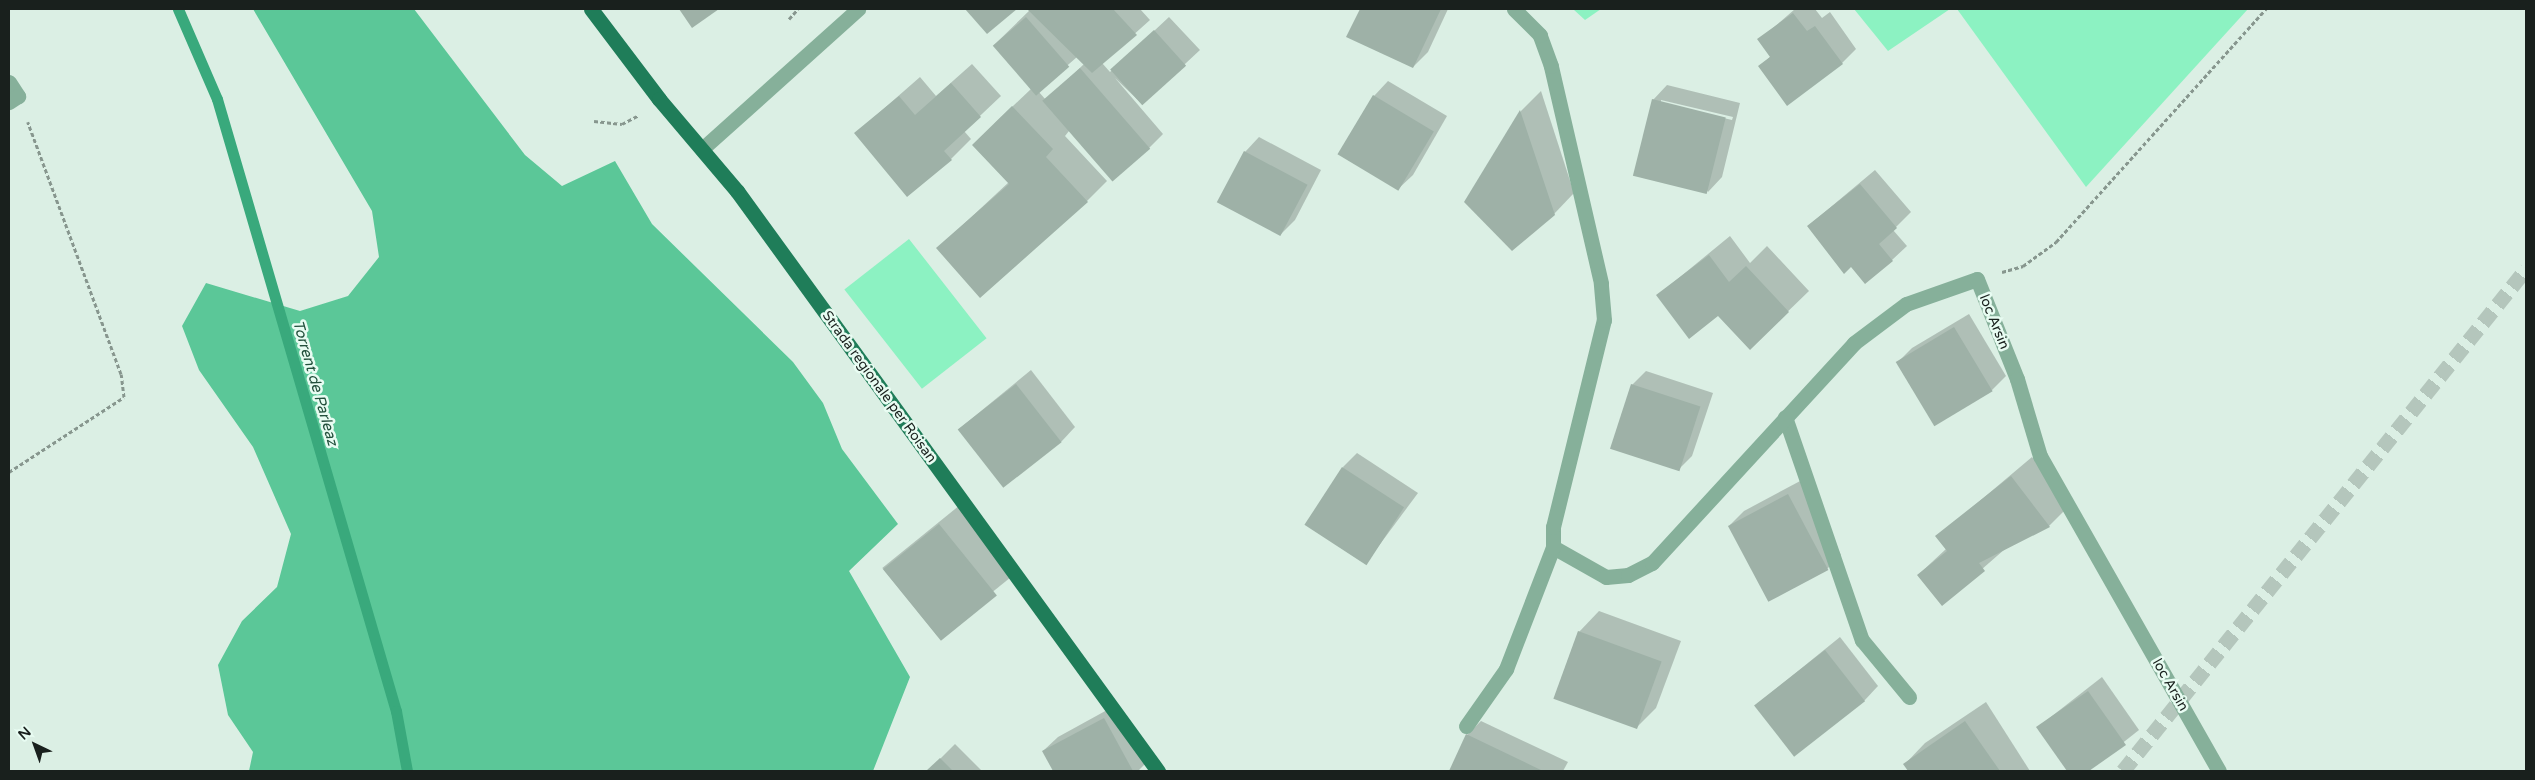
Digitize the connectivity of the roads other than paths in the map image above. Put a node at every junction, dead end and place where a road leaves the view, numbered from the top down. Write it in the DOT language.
graph roads {
  1 [pos="591,9"];
  2 [pos="858,9"];
  3 [pos="1514,9"];
  4 [pos="9,82"];
  5 [pos="13,99"];
  6 [pos="702,149"];
  7 [pos="1786,417"];
  8 [pos="1554,547"];
  9 [pos="1908,697"];
  10 [pos="1466,726"];
  11 [pos="1158,771"];
  12 [pos="2218,771"];
  1 -- 6 [label="main road, Strada regionale per Roisan"];
  2 -- 6 [label="street"];
  3 -- 8 [label="street"];
  4 -- 5 [label="street"];
  6 -- 11 [label="main road, Strada regionale per Roisan"];
  7 -- 8 [label="street, loc Arsin"];
  7 -- 9 [label="street"];
  7 -- 12 [label="street, loc Arsin"];
  8 -- 10 [label="street"];
}
